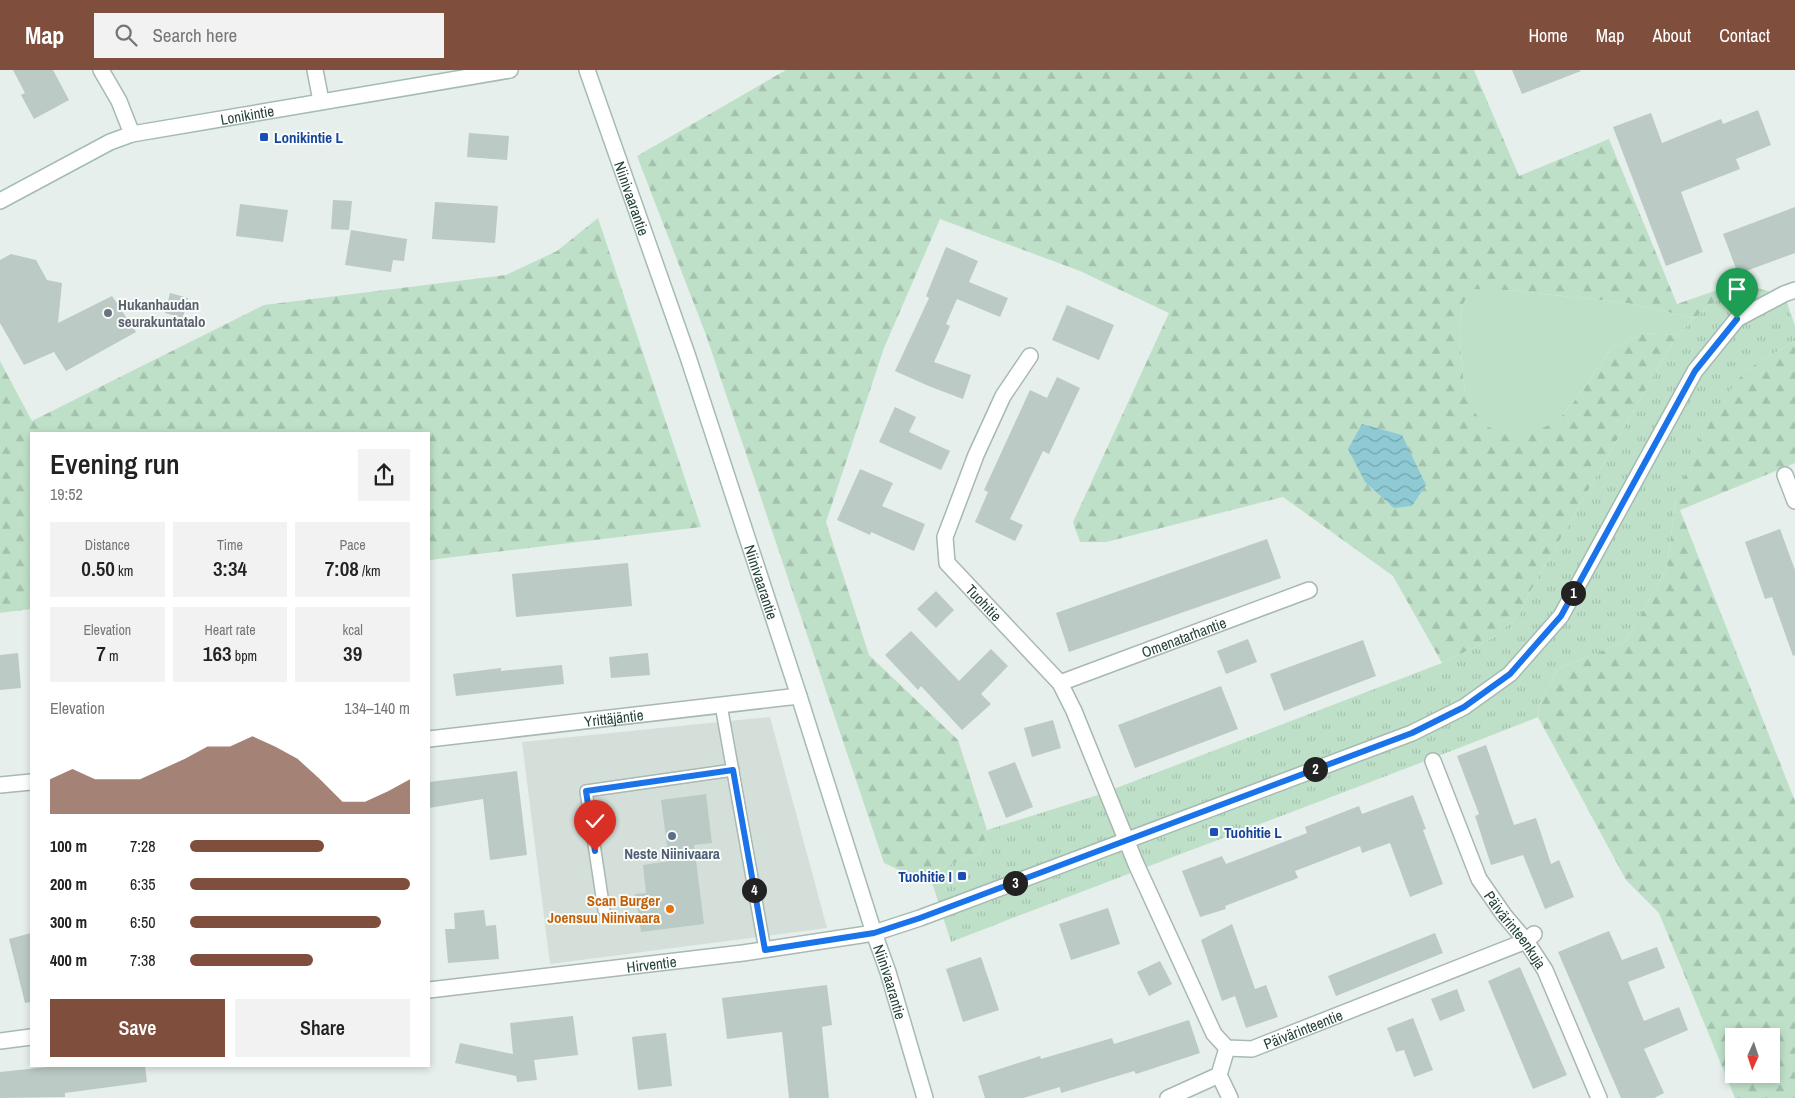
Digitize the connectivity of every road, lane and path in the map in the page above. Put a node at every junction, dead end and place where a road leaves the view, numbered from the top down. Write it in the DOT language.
graph roads {
  1 [pos="101,70"];
  2 [pos="316,70"];
  3 [pos="510,70"];
  4 [pos="587,70"];
  5 [pos="321,101"];
  6 [pos="132,134"];
  7 [pos="0,201"];
  8 [pos="1795,290"];
  9 [pos="1030,356"];
  10 [pos="1785,476"];
  11 [pos="1795,501"];
  12 [pos="1308,590"];
  13 [pos="1060,683"];
  14 [pos="799,696"];
  15 [pos="721,705"];
  16 [pos="430,739"];
  17 [pos="1433,761"];
  18 [pos="733,770"];
  19 [pos="30,782"];
  20 [pos="0,785"];
  21 [pos="1126,841"];
  22 [pos="604,910"];
  23 [pos="874,933"];
  24 [pos="1530,937"];
  25 [pos="765,950"];
  26 [pos="430,990"];
  27 [pos="30,1037"];
  28 [pos="0,1040"];
  29 [pos="1227,1048"];
  30 [pos="1219,1075"];
  31 [pos="926,1098"];
  32 [pos="1168,1098"];
  33 [pos="1230,1098"];
  34 [pos="1599,1098"];
  1 -- 6 [label="street"];
  2 -- 5 [label="street"];
  3 -- 5 [label="street, Lonikintie"];
  4 -- 14 [label="street, Niinivaarantie"];
  5 -- 6 [label="street, Lonikintie"];
  6 -- 7 [label="street, Lonikintie"];
  8 -- 21 [label="street, Hirventie"];
  9 -- 13 [label="street, Tuohitie"];
  10 -- 11 [label="street"];
  12 -- 13 [label="street, Omenatarhantie"];
  13 -- 21 [label="street, Tuohitie"];
  14 -- 15 [label="street, Yrittäjäntie"];
  14 -- 23 [label="street, Niinivaarantie"];
  15 -- 16 [label="street, Yrittäjäntie"];
  15 -- 18 [label="lane"];
  17 -- 24 [label="street, Päivärinteenkuja"];
  18 -- 22 [label="lane"];
  18 -- 25 [label="lane"];
  19 -- 20 [label="street"];
  21 -- 23 [label="street, Hirventie"];
  21 -- 29 [label="street"];
  23 -- 25 [label="street, Hirventie"];
  23 -- 31 [label="street, Niinivaarantie"];
  24 -- 29 [label="street, Päivärinteentie"];
  24 -- 34 [label="street, Päivärinteenkuja"];
  25 -- 26 [label="street, Hirventie"];
  27 -- 28 [label="street"];
  29 -- 30 [label="street"];
  30 -- 32 [label="street"];
  30 -- 33 [label="street"];
}
